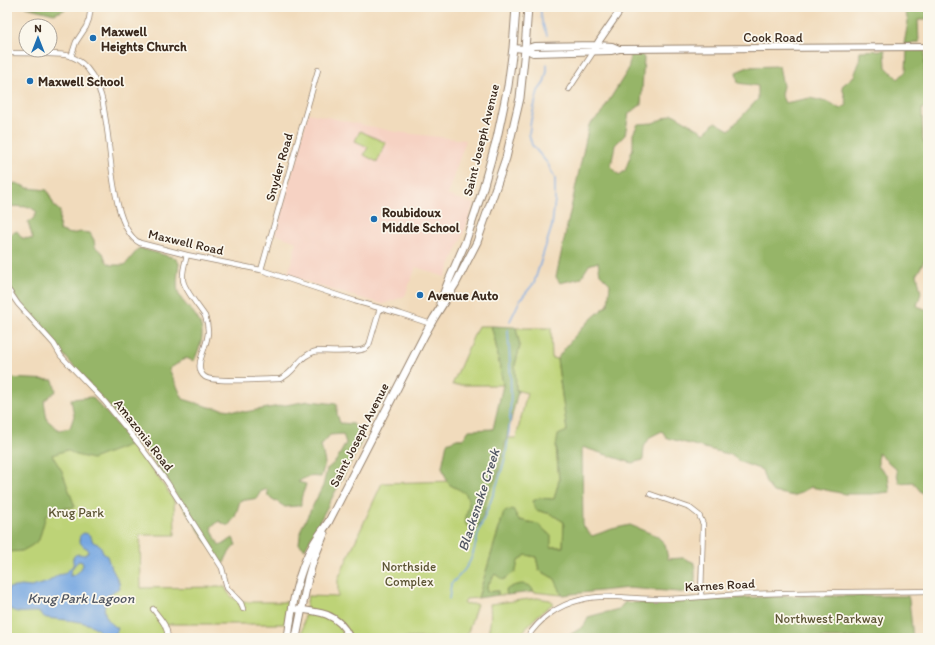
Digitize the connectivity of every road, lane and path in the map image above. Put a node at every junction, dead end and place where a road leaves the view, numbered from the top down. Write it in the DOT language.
graph roads {
  1 [pos="91,7"];
  2 [pos="516,7"];
  3 [pos="528,7"];
  4 [pos="621,7"];
  5 [pos="928,47"];
  6 [pos="513,48"];
  7 [pos="595,48"];
  8 [pos="525,49"];
  9 [pos="7,53"];
  10 [pos="71,57"];
  11 [pos="318,70"];
  12 [pos="568,89"];
  13 [pos="494,149"];
  14 [pos="507,151"];
  15 [pos="187,254"];
  16 [pos="261,270"];
  17 [pos="7,288"];
  18 [pos="380,308"];
  19 [pos="432,321"];
  20 [pos="650,494"];
  21 [pos="329,521"];
  22 [pos="928,591"];
  23 [pos="702,596"];
  24 [pos="153,609"];
  25 [pos="243,609"];
  26 [pos="292,609"];
  27 [pos="302,610"];
  28 [pos="168,638"];
  29 [pos="288,638"];
  30 [pos="296,638"];
  31 [pos="350,638"];
  32 [pos="527,638"];
  1 -- 10 [label="street"];
  2 -- 6 [label="main road, Saint Joseph Avenue"];
  3 -- 8 [label="main road, Saint Joseph Avenue"];
  4 -- 7 [label="street"];
  5 -- 7 [label="street, Cook Road"];
  6 -- 8 [label="street, Cook Road"];
  6 -- 13 [label="main road, Saint Joseph Avenue"];
  7 -- 8 [label="street, Cook Road"];
  7 -- 12 [label="street"];
  8 -- 14 [label="main road, Saint Joseph Avenue"];
  9 -- 10 [label="street"];
  10 -- 15 [label="street, Maxwell Road"];
  11 -- 16 [label="street, Snyder Road"];
  13 -- 14 [label="main road"];
  13 -- 19 [label="main road, Saint Joseph Avenue"];
  14 -- 19 [label="main road, Saint Joseph Avenue"];
  15 -- 16 [label="street, Maxwell Road"];
  15 -- 18 [label="street"];
  16 -- 18 [label="street, Maxwell Road"];
  17 -- 25 [label="street, Amazonia Road"];
  18 -- 19 [label="street, Maxwell Road"];
  19 -- 21 [label="main road, Saint Joseph Avenue"];
  20 -- 23 [label="street"];
  21 -- 26 [label="main road, Saint Joseph Avenue"];
  21 -- 27 [label="main road, Saint Joseph Avenue"];
  22 -- 23 [label="street, Karnes Road"];
  23 -- 32 [label="street, Karnes Road"];
  24 -- 28 [label="street"];
  26 -- 27 [label="street"];
  26 -- 29 [label="main road, Saint Joseph Avenue"];
  27 -- 30 [label="main road, Saint Joseph Avenue"];
  27 -- 31 [label="street"];
}
